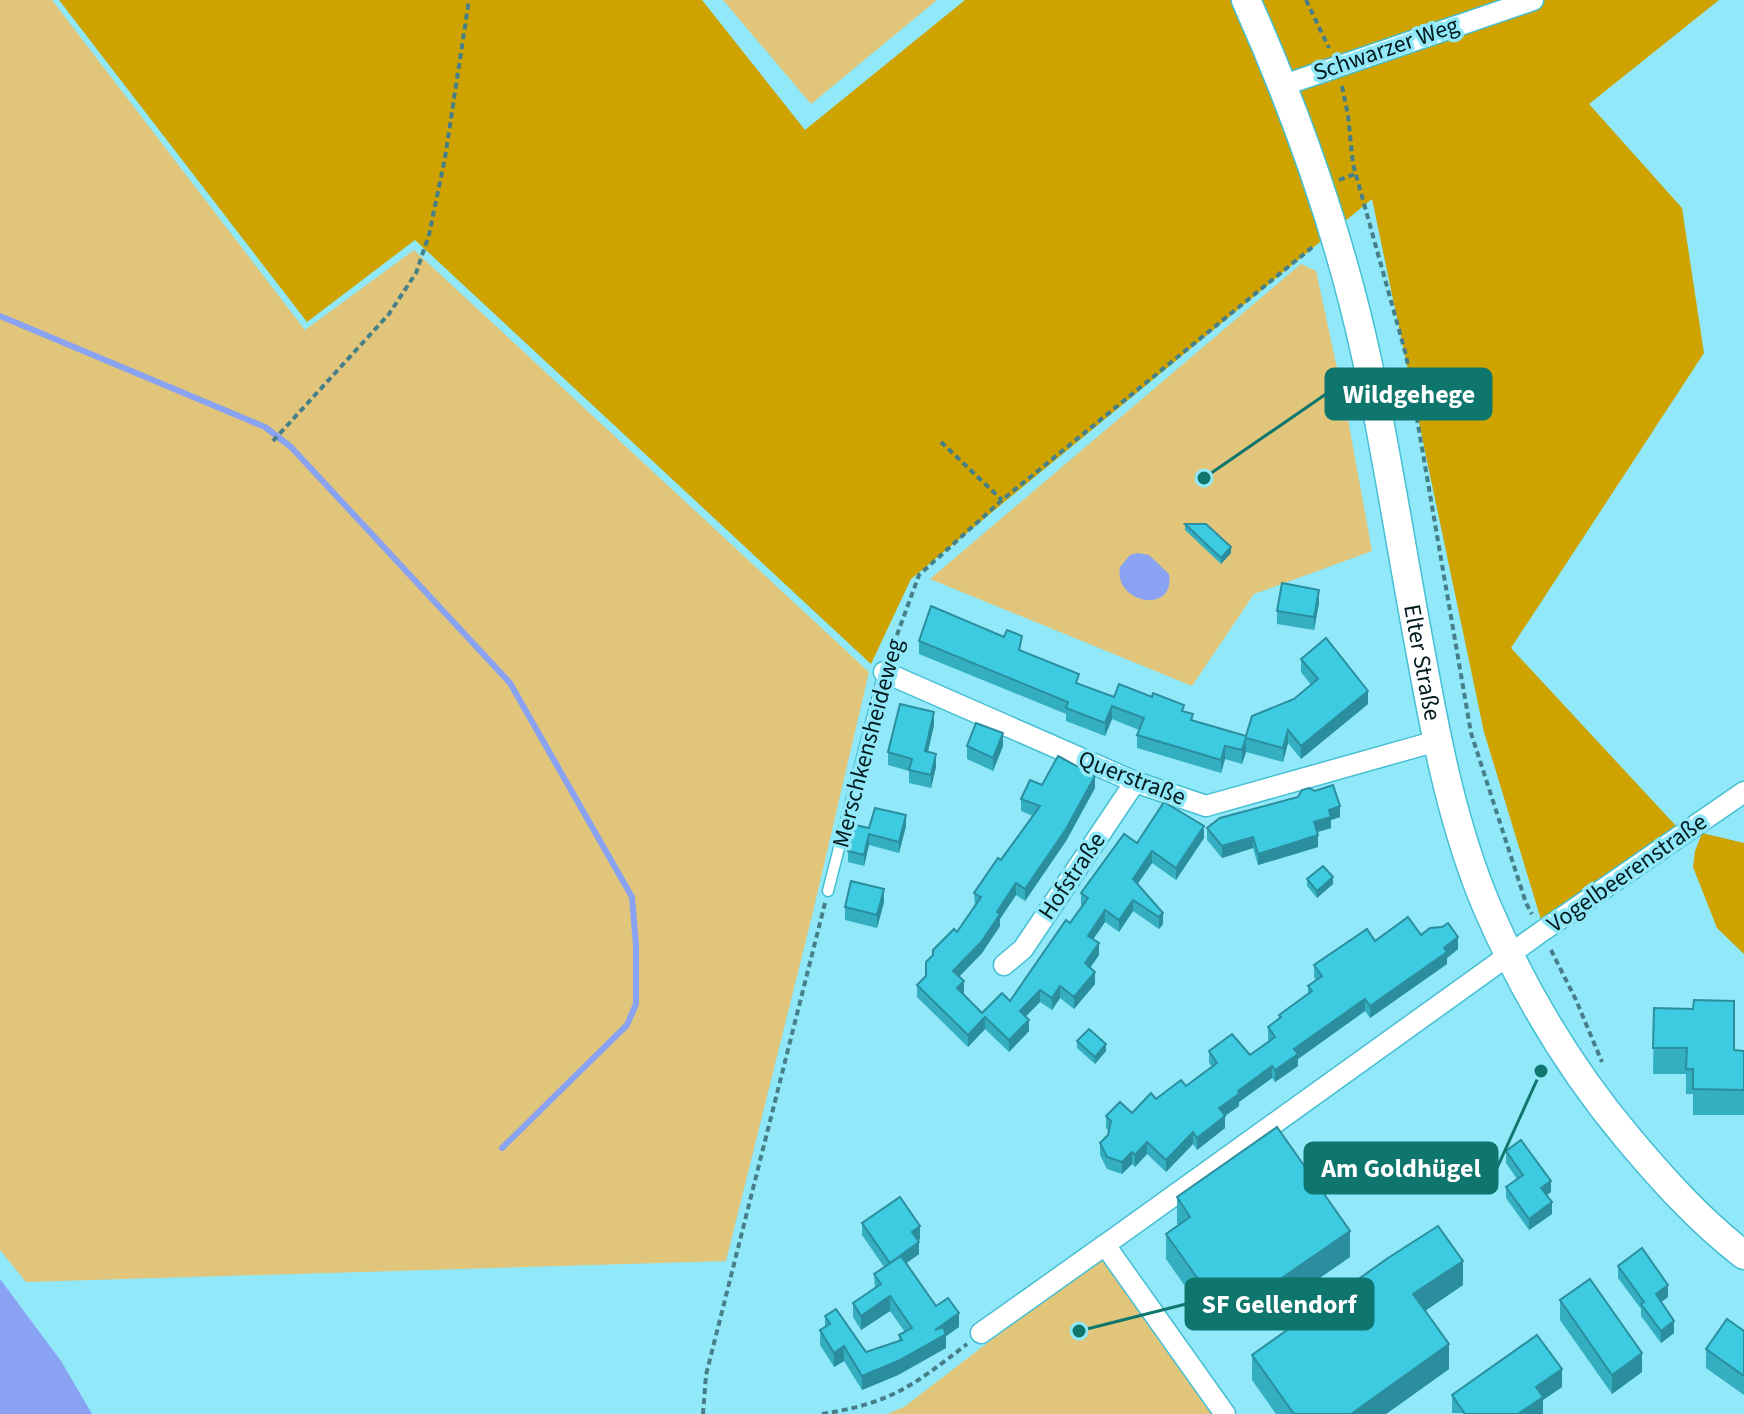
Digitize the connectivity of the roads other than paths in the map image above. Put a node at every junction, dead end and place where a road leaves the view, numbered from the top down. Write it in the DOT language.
graph roads {
  1 [pos="1246,0"];
  2 [pos="1533,0"];
  3 [pos="1284,85"];
  4 [pos="884,672"];
  5 [pos="1437,741"];
  6 [pos="1135,782"];
  7 [pos="1744,792"];
  8 [pos="828,891"];
  9 [pos="1511,956"];
  10 [pos="1004,965"];
  11 [pos="1105,1245"];
  12 [pos="1744,1255"];
  13 [pos="981,1333"];
  14 [pos="1225,1414"];
  1 -- 3 [label="main road, Elter Straße"];
  2 -- 3 [label="street, Schwarzer Weg"];
  3 -- 5 [label="main road, Elter Straße"];
  4 -- 6 [label="street, Querstraße"];
  4 -- 8 [label="lane, Merschkensheideweg"];
  5 -- 6 [label="street, Querstraße"];
  5 -- 9 [label="main road, Elter Straße"];
  6 -- 10 [label="street, Hofstraße"];
  7 -- 9 [label="street, Vogelbeerenstraße"];
  9 -- 11 [label="street, Vogelbeerenstraße"];
  9 -- 12 [label="main road, Elter Straße"];
  11 -- 13 [label="street, Vogelbeerenstraße"];
  11 -- 14 [label="street"];
}
